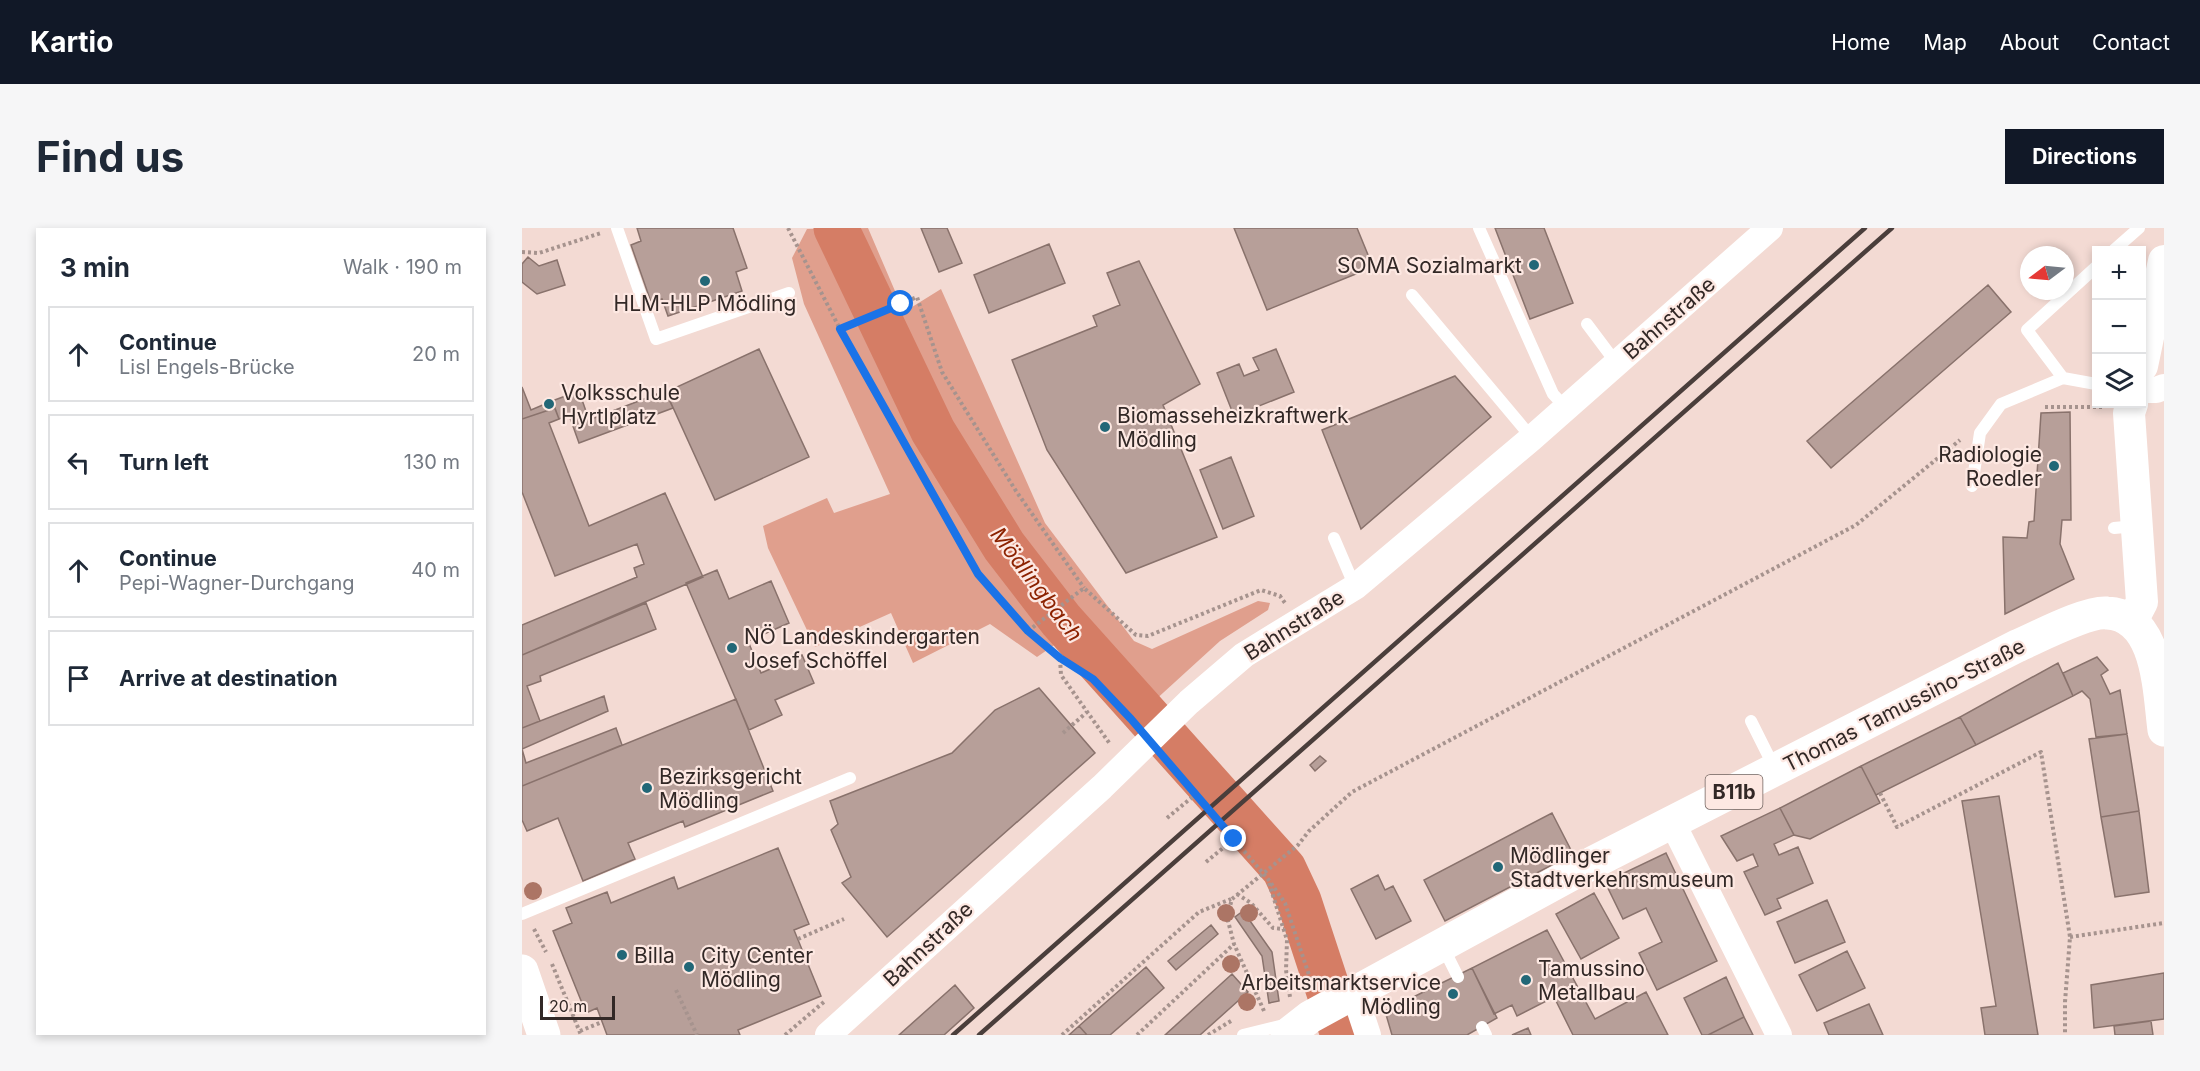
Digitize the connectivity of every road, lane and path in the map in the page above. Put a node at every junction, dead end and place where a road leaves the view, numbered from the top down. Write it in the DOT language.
graph roads {
  1 [pos="617,228"];
  2 [pos="788,228"];
  3 [pos="1479,228"];
  4 [pos="1770,228"];
  5 [pos="2139,228"];
  6 [pos="585,238"];
  7 [pos="2119,246"];
  8 [pos="522,252"];
  9 [pos="2164,261"];
  10 [pos="2092,272"];
  11 [pos="789,293"];
  12 [pos="1412,295"];
  13 [pos="1587,324"];
  14 [pos="840,329"];
  15 [pos="2145,354"];
  16 [pos="1617,364"];
  17 [pos="2063,378"];
  18 [pos="2092,383"];
  19 [pos="2164,387"];
  20 [pos="2146,395"];
  21 [pos="2092,405"];
  22 [pos="1566,408"];
  23 [pos="2134,408"];
  24 [pos="2036,409"];
  25 [pos="1980,433"];
  26 [pos="1532,438"];
  27 [pos="1972,486"];
  28 [pos="1334,538"];
  29 [pos="1355,587"];
  30 [pos="1084,588"];
  31 [pos="1287,606"];
  32 [pos="2132,621"];
  33 [pos="1028,631"];
  34 [pos="1060,658"];
  35 [pos="1086,712"];
  36 [pos="1751,722"];
  37 [pos="1139,727"];
  38 [pos="2164,730"];
  39 [pos="1063,733"];
  40 [pos="1109,743"];
  41 [pos="1160,752"];
  42 [pos="1776,770"];
  43 [pos="850,778"];
  44 [pos="1880,793"];
  45 [pos="1196,794"];
  46 [pos="1167,818"];
  47 [pos="1673,824"];
  48 [pos="1234,839"];
  49 [pos="1206,862"];
  50 [pos="1268,879"];
  51 [pos="1238,893"];
  52 [pos="1232,899"];
  53 [pos="522,914"];
  54 [pos="844,919"];
  55 [pos="2164,923"];
  56 [pos="1284,929"];
  57 [pos="2070,937"];
  58 [pos="798,939"];
  59 [pos="1234,944"];
  60 [pos="1442,944"];
  61 [pos="1458,977"];
  62 [pos="524,982"];
  63 [pos="676,990"];
  64 [pos="1319,1009"];
  65 [pos="1264,1011"];
  66 [pos="602,1022"];
  67 [pos="580,1030"];
  68 [pos="543,1035"];
  69 [pos="697,1035"];
  70 [pos="828,1035"];
  71 [pos="1062,1035"];
  72 [pos="1137,1035"];
  73 [pos="1244,1035"];
  74 [pos="1368,1035"];
  75 [pos="1779,1035"];
  76 [pos="2065,1035"];
  1 -- 11 [label="lane"];
  2 -- 14 [label="path"];
  3 -- 22 [label="lane"];
  4 -- 16 [label="street, Bahnstraße"];
  5 -- 7 [label="lane"];
  6 -- 8 [label="path"];
  9 -- 15 [label="street"];
  10 -- 17 [label="lane"];
  12 -- 26 [label="lane"];
  13 -- 16 [label="lane"];
  14 -- 30 [label="path"];
  14 -- 33 [label="path"];
  16 -- 22 [label="street, Bahnstraße"];
  17 -- 18 [label="lane"];
  17 -- 25 [label="lane"];
  19 -- 20 [label="street"];
  21 -- 24 [label="path"];
  22 -- 26 [label="street, Bahnstraße"];
  23 -- 32 [label="street"];
  25 -- 27 [label="lane"];
  25 -- 51 [label="path"];
  26 -- 29 [label="street, Bahnstraße"];
  28 -- 29 [label="lane"];
  29 -- 70 [label="street, Bahnstraße"];
  30 -- 31 [label="path"];
  30 -- 33 [label="path"];
  32 -- 38 [label="main road"];
  32 -- 42 [label="main road, Thomas Tamussino-Straße / B11b"];
  33 -- 34 [label="path"];
  34 -- 35 [label="path"];
  34 -- 37 [label="path"];
  35 -- 39 [label="path"];
  35 -- 40 [label="path"];
  36 -- 42 [label="lane"];
  41 -- 45 [label="path"];
  42 -- 47 [label="main road, Thomas Tamussino-Straße / B11b"];
  43 -- 53 [label="lane"];
  44 -- 57 [label="path"];
  45 -- 46 [label="path"];
  45 -- 48 [label="path"];
  47 -- 60 [label="main road, Thomas Tamussino-Straße / B11b"];
  47 -- 75 [label="street"];
  48 -- 49 [label="path"];
  48 -- 50 [label="path"];
  50 -- 56 [label="path"];
  50 -- 64 [label="path"];
  51 -- 52 [label="path"];
  51 -- 56 [label="path"];
  52 -- 59 [label="path"];
  52 -- 71 [label="path"];
  54 -- 58 [label="path"];
  55 -- 57 [label="path"];
  56 -- 64 [label="path"];
  57 -- 76 [label="path"];
  59 -- 65 [label="path"];
  59 -- 72 [label="path"];
  60 -- 61 [label="lane"];
  60 -- 64 [label="main road, Thomas Tamussino-Straße / B11b"];
  62 -- 68 [label="main road"];
  63 -- 69 [label="path"];
  64 -- 73 [label="lane"];
  64 -- 74 [label="street"];
  66 -- 67 [label="path"];
}
